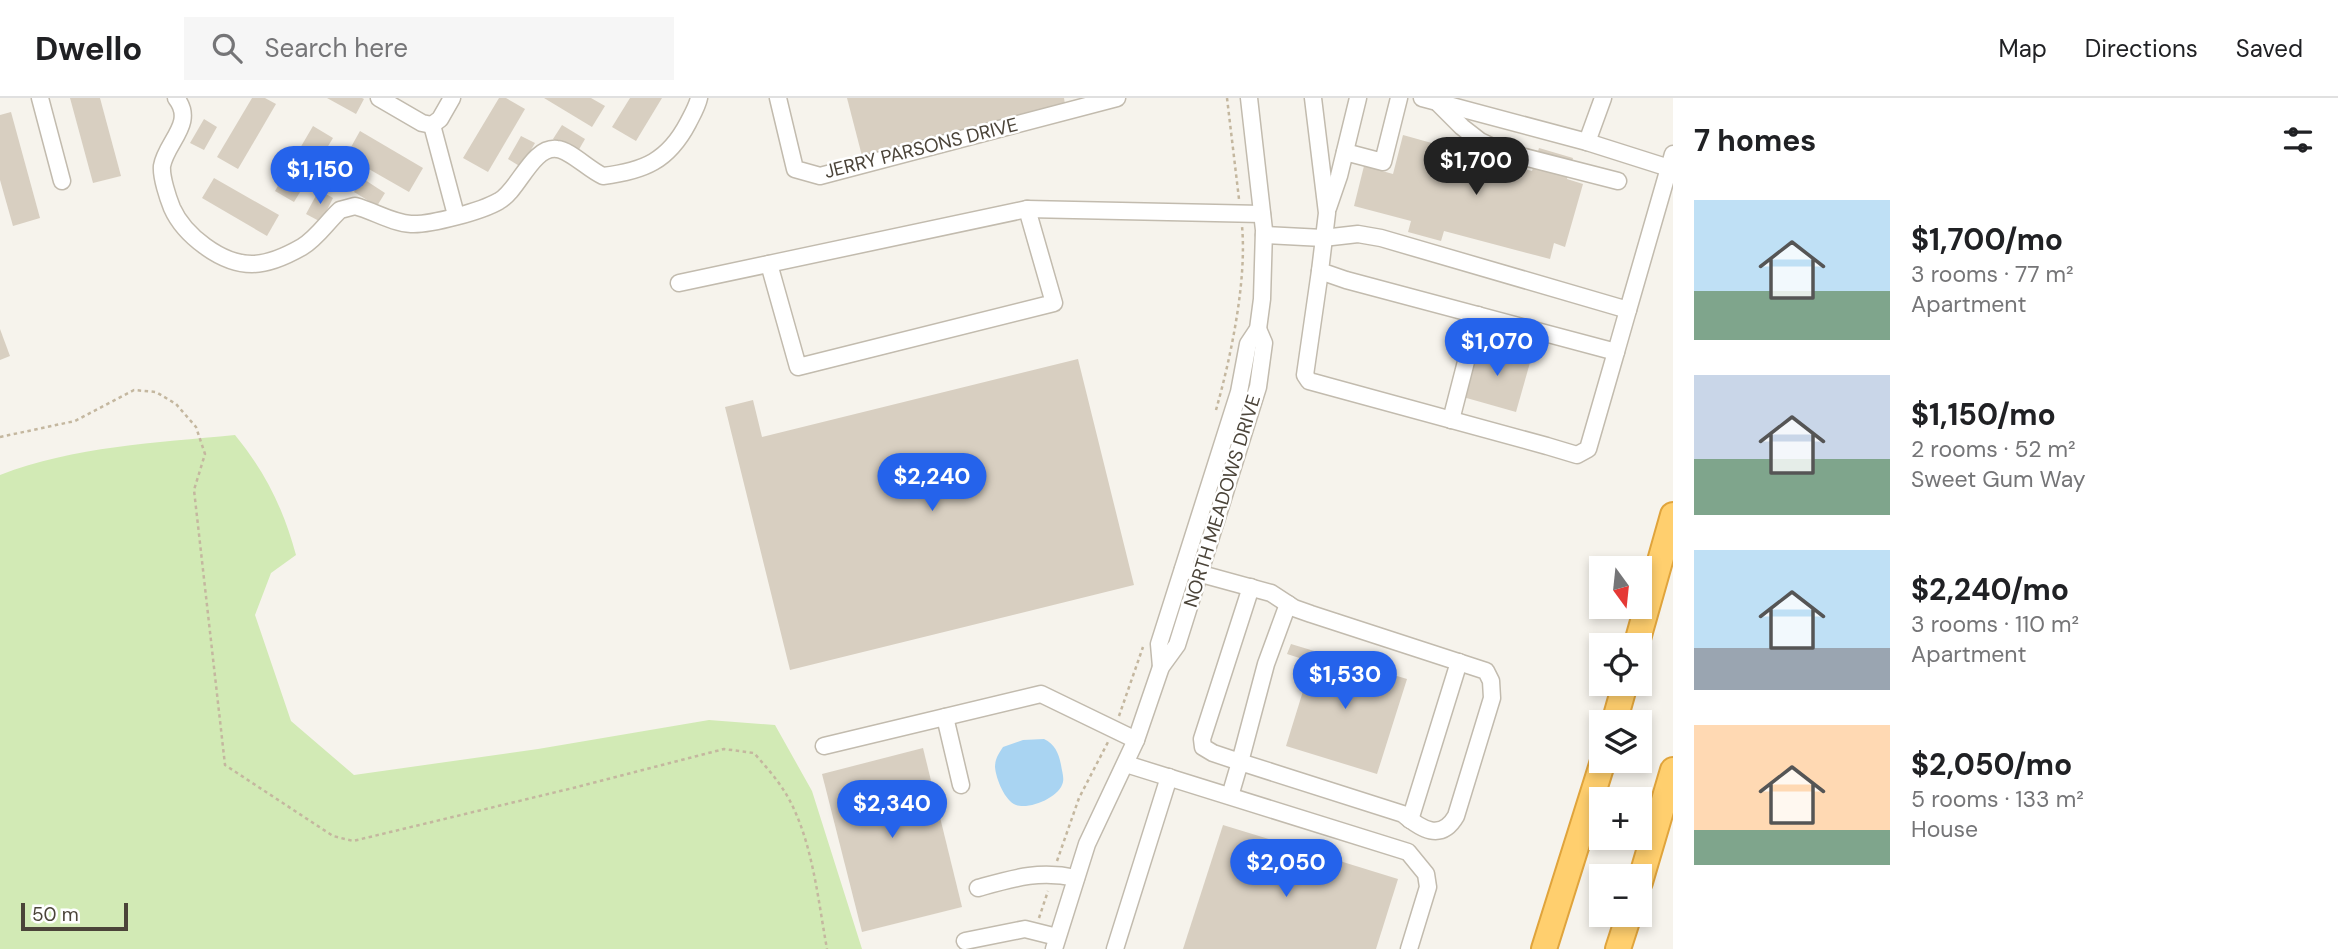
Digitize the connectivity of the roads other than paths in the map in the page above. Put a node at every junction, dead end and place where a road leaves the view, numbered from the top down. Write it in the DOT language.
graph roads {
  1 [pos="40,98"];
  2 [pos="176,98"];
  3 [pos="379,98"];
  4 [pos="452,98"];
  5 [pos="699,98"];
  6 [pos="778,98"];
  7 [pos="1117,98"];
  8 [pos="1249,98"];
  9 [pos="1313,98"];
  10 [pos="1358,98"];
  11 [pos="1399,98"];
  12 [pos="1603,98"];
  13 [pos="1429,100"];
  14 [pos="432,125"];
  15 [pos="1587,142"];
  16 [pos="1345,152"];
  17 [pos="1671,161"];
  18 [pos="62,181"];
  19 [pos="1618,181"];
  20 [pos="1027,209"];
  21 [pos="1326,213"];
  22 [pos="1262,214"];
  23 [pos="456,215"];
  24 [pos="1264,235"];
  25 [pos="1323,238"];
  26 [pos="769,264"];
  27 [pos="1320,271"];
  28 [pos="679,283"];
  29 [pos="1628,310"];
  30 [pos="1478,315"];
  31 [pos="1258,329"];
  32 [pos="1616,352"];
  33 [pos="1451,420"];
  34 [pos="1673,515"];
  35 [pos="1183,569"];
  36 [pos="1200,573"];
  37 [pos="1251,587"];
  38 [pos="1288,604"];
  39 [pos="1640,633"];
  40 [pos="1459,663"];
  41 [pos="1161,667"];
  42 [pos="945,717"];
  43 [pos="1136,740"];
  44 [pos="824,746"];
  45 [pos="1240,762"];
  46 [pos="1126,764"];
  47 [pos="1673,770"];
  48 [pos="1599,773"];
  49 [pos="1169,777"];
  50 [pos="961,785"];
  51 [pos="1230,796"];
  52 [pos="1410,820"];
  53 [pos="1645,864"];
  54 [pos="1076,877"];
  55 [pos="978,888"];
  56 [pos="1625,927"];
  57 [pos="965,941"];
  58 [pos="1056,943"];
  59 [pos="1115,949"];
  60 [pos="1409,949"];
  61 [pos="1544,949"];
  62 [pos="1618,949"];
  1 -- 18 [label="street"];
  2 -- 23 [label="street"];
  3 -- 14 [label="street"];
  4 -- 14 [label="street"];
  5 -- 23 [label="street"];
  6 -- 7 [label="street, JERRY PARSONS DRIVE"];
  8 -- 22 [label="street, NORTH MEADOWS DRIVE"];
  9 -- 21 [label="street"];
  10 -- 16 [label="street"];
  11 -- 16 [label="street"];
  12 -- 15 [label="street"];
  13 -- 15 [label="street"];
  13 -- 19 [label="street"];
  14 -- 23 [label="street"];
  15 -- 17 [label="street"];
  16 -- 21 [label="street"];
  17 -- 29 [label="street"];
  20 -- 22 [label="street"];
  20 -- 26 [label="street"];
  20 -- 26 [label="street"];
  21 -- 25 [label="street"];
  22 -- 24 [label="street, NORTH MEADOWS DRIVE"];
  24 -- 25 [label="street"];
  24 -- 31 [label="street, NORTH MEADOWS DRIVE"];
  25 -- 27 [label="street"];
  25 -- 29 [label="street"];
  26 -- 28 [label="street"];
  27 -- 30 [label="street"];
  27 -- 33 [label="street"];
  29 -- 32 [label="street"];
  30 -- 32 [label="street"];
  30 -- 33 [label="street"];
  31 -- 35 [label="street, NORTH MEADOWS DRIVE"];
  31 -- 36 [label="street, NORTH MEADOWS DRIVE"];
  32 -- 33 [label="street"];
  34 -- 39 [label="highway"];
  35 -- 36 [label="street"];
  35 -- 41 [label="street, NORTH MEADOWS DRIVE"];
  36 -- 37 [label="street"];
  36 -- 41 [label="street, NORTH MEADOWS DRIVE"];
  37 -- 38 [label="street"];
  37 -- 45 [label="street"];
  38 -- 40 [label="street"];
  38 -- 45 [label="street"];
  40 -- 52 [label="street"];
  40 -- 52 [label="street"];
  41 -- 43 [label="street, NORTH MEADOWS DRIVE"];
  42 -- 43 [label="street"];
  42 -- 44 [label="street"];
  42 -- 50 [label="street"];
  43 -- 46 [label="street, NORTH MEADOWS DRIVE"];
  45 -- 51 [label="street"];
  45 -- 52 [label="street"];
  46 -- 49 [label="street"];
  46 -- 54 [label="street, NORTH MEADOWS DRIVE"];
  47 -- 53 [label="highway"];
  48 -- 61 [label="highway"];
  49 -- 51 [label="street"];
  49 -- 59 [label="street"];
  51 -- 60 [label="street"];
  54 -- 55 [label="street"];
  54 -- 58 [label="street, NORTH MEADOWS DRIVE"];
  56 -- 62 [label="highway"];
  57 -- 58 [label="street"];
}
